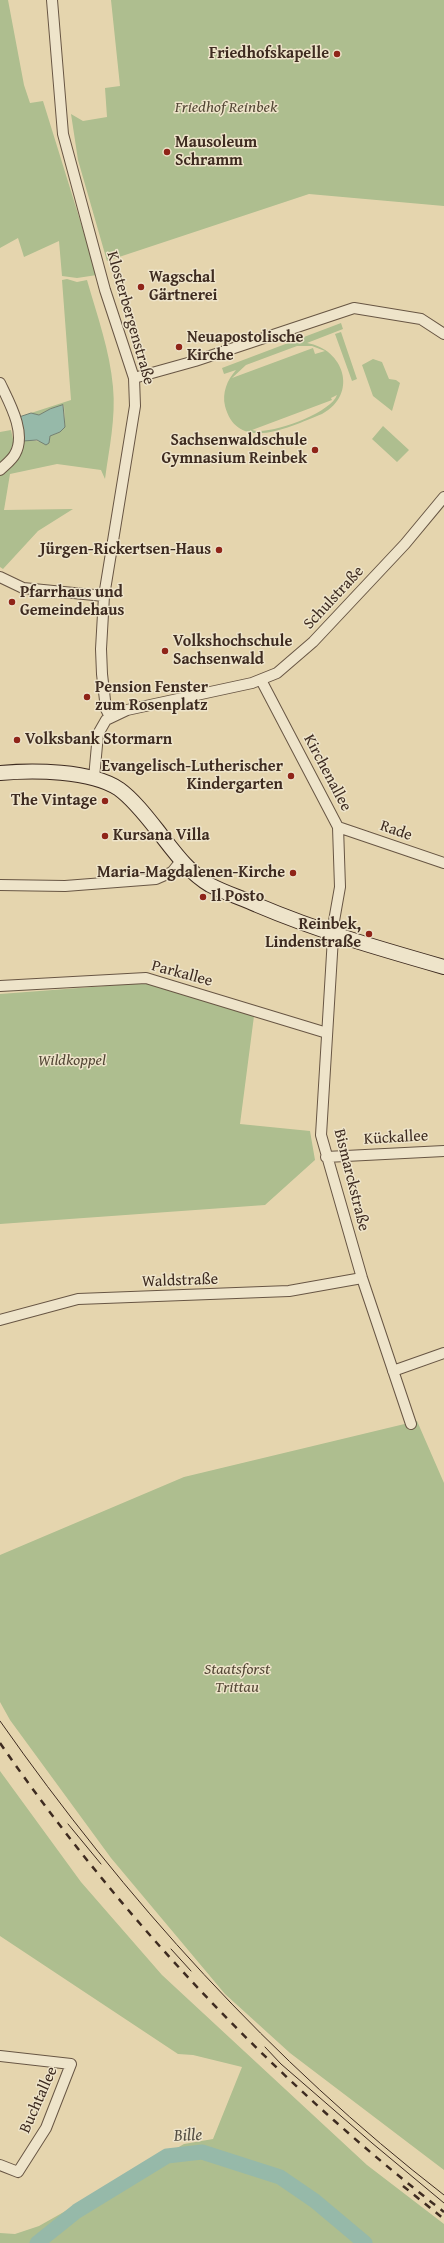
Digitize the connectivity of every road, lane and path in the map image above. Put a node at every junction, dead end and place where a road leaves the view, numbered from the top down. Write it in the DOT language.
graph roads {
  1 [pos="52,0"];
  2 [pos="444,334"];
  3 [pos="134,378"];
  4 [pos="0,383"];
  5 [pos="0,470"];
  6 [pos="444,497"];
  7 [pos="0,576"];
  8 [pos="104,596"];
  9 [pos="261,680"];
  10 [pos="110,717"];
  11 [pos="0,773"];
  12 [pos="94,778"];
  13 [pos="338,827"];
  14 [pos="181,860"];
  15 [pos="444,863"];
  16 [pos="0,886"];
  17 [pos="334,935"];
  18 [pos="444,967"];
  19 [pos="0,986"];
  20 [pos="327,1033"];
  21 [pos="444,1151"];
  22 [pos="326,1157"];
  23 [pos="362,1278"];
  24 [pos="0,1320"];
  25 [pos="444,1353"];
  26 [pos="393,1370"];
  27 [pos="411,1424"];
  28 [pos="0,2056"];
  29 [pos="0,2165"];
  1 -- 3 [label="street, Klosterbergenstraße"];
  2 -- 3 [label="street"];
  3 -- 8 [label="street, Klosterbergenstraße"];
  4 -- 5 [label="street"];
  6 -- 9 [label="street, Schulstraße"];
  7 -- 8 [label="street"];
  8 -- 10 [label="street, Klosterbergenstraße"];
  9 -- 10 [label="street, Schulstraße"];
  9 -- 13 [label="street, Kirchenallee"];
  10 -- 12 [label="street"];
  11 -- 12 [label="main road"];
  12 -- 14 [label="main road"];
  13 -- 15 [label="street, Rade"];
  13 -- 17 [label="street, Kirchenallee"];
  14 -- 16 [label="street"];
  14 -- 17 [label="main road"];
  17 -- 18 [label="main road"];
  17 -- 20 [label="street, Bismarckstraße"];
  19 -- 20 [label="street, Parkallee"];
  20 -- 22 [label="street, Bismarckstraße"];
  21 -- 22 [label="street, Kückallee"];
  22 -- 23 [label="street, Bismarckstraße"];
  23 -- 24 [label="street, Waldstraße"];
  23 -- 26 [label="street, Bismarckstraße"];
  25 -- 26 [label="street"];
  26 -- 27 [label="street, Bismarckstraße"];
  28 -- 29 [label="street, Buchtallee"];
}
